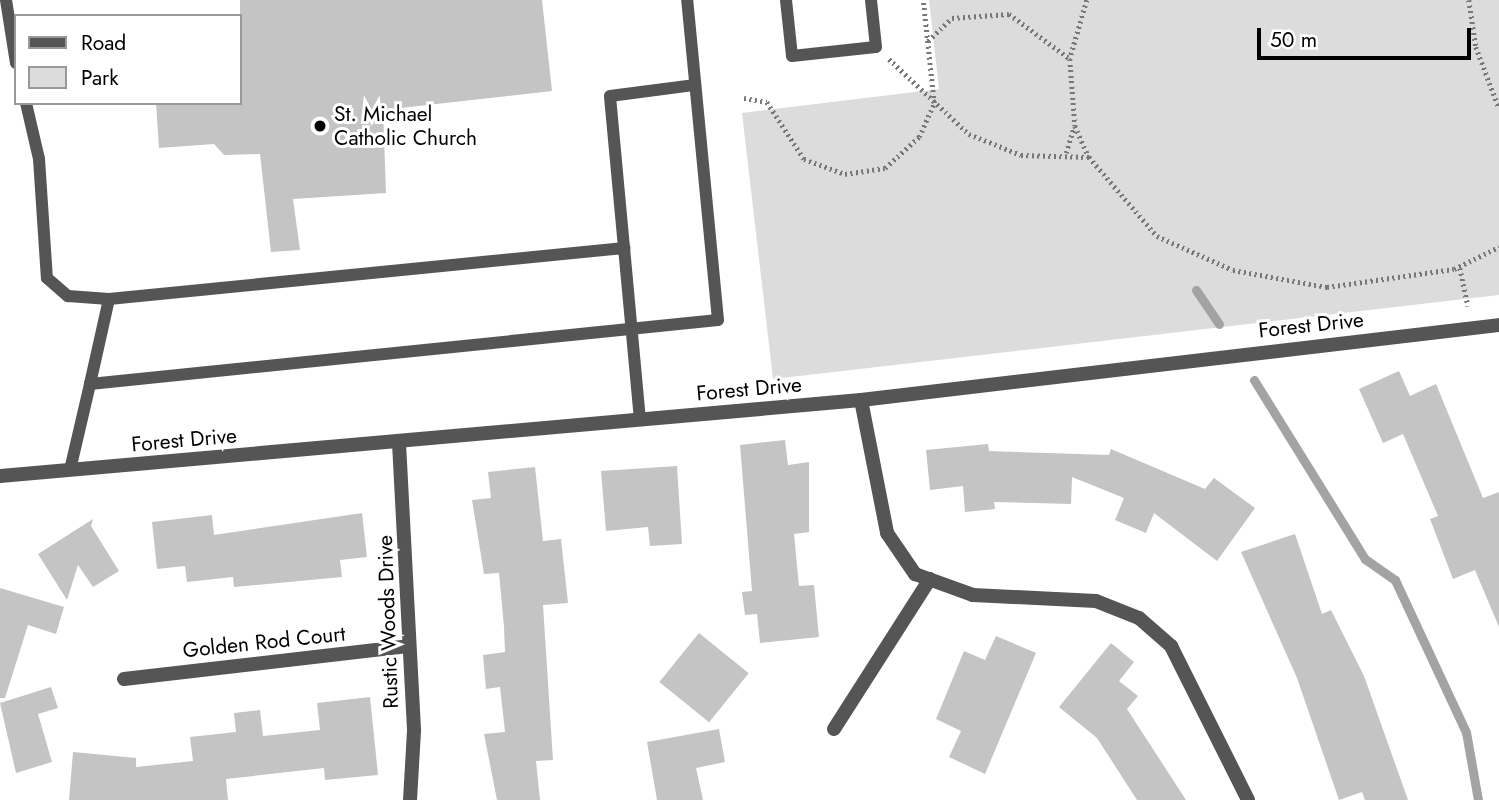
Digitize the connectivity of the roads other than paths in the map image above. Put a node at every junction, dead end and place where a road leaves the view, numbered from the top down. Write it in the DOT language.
graph roads {
  1 [pos="6,0"];
  2 [pos="687,0"];
  3 [pos="786,0"];
  4 [pos="872,0"];
  5 [pos="14,50"];
  6 [pos="695,85"];
  7 [pos="26,105"];
  8 [pos="624,248"];
  9 [pos="109,299"];
  10 [pos="1499,325"];
  11 [pos="632,329"];
  12 [pos="90,384"];
  13 [pos="861,400"];
  14 [pos="640,420"];
  15 [pos="399,443"];
  16 [pos="69,470"];
  17 [pos="0,476"];
  18 [pos="930,579"];
  19 [pos="408,646"];
  20 [pos="124,679"];
  21 [pos="834,729"];
  22 [pos="410,800"];
  23 [pos="1248,800"];
  1 -- 5 [label="lane"];
  2 -- 6 [label="lane"];
  3 -- 4 [label="lane"];
  6 -- 8 [label="lane"];
  6 -- 11 [label="lane"];
  7 -- 9 [label="lane"];
  8 -- 9 [label="lane"];
  8 -- 11 [label="lane"];
  9 -- 12 [label="lane"];
  10 -- 13 [label="street, Forest Drive"];
  11 -- 12 [label="lane"];
  11 -- 14 [label="lane"];
  12 -- 16 [label="lane"];
  13 -- 14 [label="street, Forest Drive"];
  13 -- 18 [label="street"];
  14 -- 15 [label="street, Forest Drive"];
  15 -- 16 [label="street, Forest Drive"];
  15 -- 19 [label="street, Rustic Woods Drive"];
  16 -- 17 [label="street, Forest Drive"];
  18 -- 21 [label="street"];
  18 -- 23 [label="street"];
  19 -- 20 [label="street, Golden Rod Court"];
  19 -- 22 [label="street, Rustic Woods Drive"];
}
